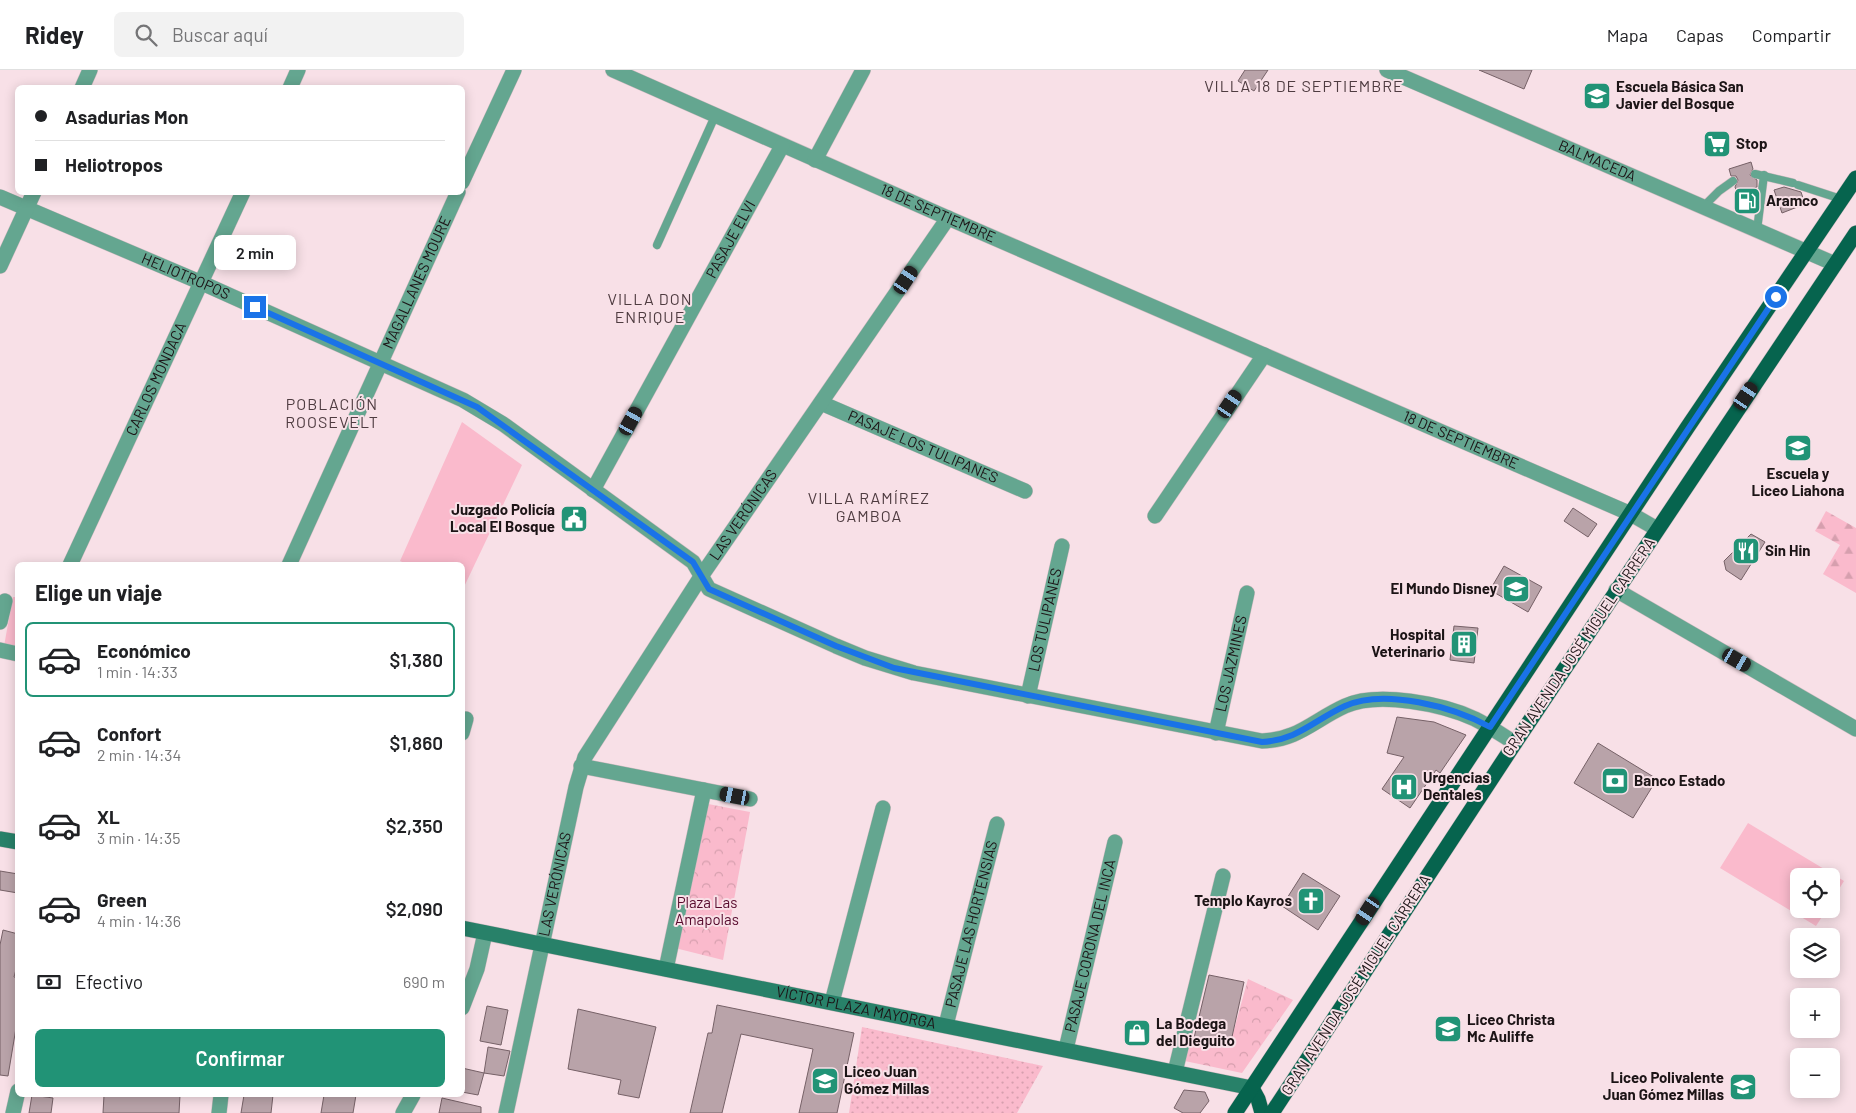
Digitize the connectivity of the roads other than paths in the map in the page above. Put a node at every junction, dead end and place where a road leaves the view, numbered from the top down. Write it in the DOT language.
graph roads {
  1 [pos="90,70"];
  2 [pos="298,70"];
  3 [pos="514,70"];
  4 [pos="613,70"];
  5 [pos="863,70"];
  6 [pos="1387,70"];
  7 [pos="83,85"];
  8 [pos="291,85"];
  9 [pos="715,116"];
  10 [pos="782,146"];
  11 [pos="815,160"];
  12 [pos="1755,174"];
  13 [pos="1764,175"];
  14 [pos="465,176"];
  15 [pos="1856,178"];
  16 [pos="1733,181"];
  17 [pos="32,195"];
  18 [pos="242,195"];
  19 [pos="457,195"];
  20 [pos="0,197"];
  21 [pos="1842,199"];
  22 [pos="1703,207"];
  23 [pos="26,208"];
  24 [pos="948,218"];
  25 [pos="1757,230"];
  26 [pos="1856,233"];
  27 [pos="657,245"];
  28 [pos="1807,252"];
  29 [pos="1835,264"];
  30 [pos="0,266"];
  31 [pos="202,283"];
  32 [pos="1264,355"];
  33 [pos="380,363"];
  34 [pos="821,403"];
  35 [pos="593,490"];
  36 [pos="1026,491"];
  37 [pos="1631,514"];
  38 [pos="1155,516"];
  39 [pos="1657,529"];
  40 [pos="1062,546"];
  41 [pos="71,562"];
  42 [pos="289,562"];
  43 [pos="702,575"];
  44 [pos="1616,590"];
  45 [pos="1247,593"];
  46 [pos="5,601"];
  47 [pos="0,622"];
  48 [pos="0,650"];
  49 [pos="15,653"];
  50 [pos="1028,696"];
  51 [pos="1490,727"];
  52 [pos="1856,730"];
  53 [pos="1216,733"];
  54 [pos="1515,743"];
  55 [pos="581,766"];
  56 [pos="704,790"];
  57 [pos="750,799"];
  58 [pos="883,808"];
  59 [pos="997,824"];
  60 [pos="0,839"];
  61 [pos="15,842"];
  62 [pos="1115,842"];
  63 [pos="1224,876"];
  64 [pos="465,929"];
  65 [pos="485,933"];
  66 [pos="544,944"];
  67 [pos="666,969"];
  68 [pos="465,1000"];
  69 [pos="832,1002"];
  70 [pos="946,1025"];
  71 [pos="1066,1050"];
  72 [pos="1175,1072"];
  73 [pos="1252,1088"];
  74 [pos="17,1097"];
  75 [pos="221,1097"];
  76 [pos="412,1097"];
  77 [pos="13,1113"];
  78 [pos="219,1113"];
  79 [pos="403,1113"];
  80 [pos="506,1113"];
  81 [pos="1235,1113"];
  82 [pos="1262,1113"];
  83 [pos="1272,1113"];
  1 -- 7 [label="street"];
  2 -- 8 [label="street"];
  3 -- 14 [label="street"];
  4 -- 9 [label="street, 18 DE SEPTIEMBRE"];
  5 -- 11 [label="street"];
  6 -- 22 [label="street, BALMACEDA"];
  9 -- 10 [label="street, 18 DE SEPTIEMBRE"];
  9 -- 27 [label="lane"];
  10 -- 11 [label="street, 18 DE SEPTIEMBRE"];
  10 -- 35 [label="street, PASAJE ELVI"];
  11 -- 24 [label="street, 18 DE SEPTIEMBRE"];
  12 -- 13 [label="lane"];
  13 -- 21 [label="lane"];
  13 -- 25 [label="lane"];
  15 -- 21 [label="main road, GRAN AVENIDA JOSÉ MIGUEL CARRERA"];
  16 -- 22 [label="lane"];
  17 -- 23 [label="street"];
  18 -- 31 [label="street, CARLOS MONDACA"];
  19 -- 33 [label="street, MAGALLANES MOURE"];
  20 -- 23 [label="street, HELIOTROPOS"];
  21 -- 28 [label="main road, GRAN AVENIDA JOSÉ MIGUEL CARRERA"];
  22 -- 25 [label="street, BALMACEDA"];
  23 -- 30 [label="street"];
  23 -- 31 [label="street, HELIOTROPOS"];
  24 -- 32 [label="street, 18 DE SEPTIEMBRE"];
  24 -- 34 [label="street, LAS VERÓNICAS"];
  25 -- 28 [label="street, BALMACEDA"];
  26 -- 29 [label="main road, GRAN AVENIDA JOSÉ MIGUEL CARRERA"];
  28 -- 29 [label="street, BALMACEDA"];
  28 -- 37 [label="main road, GRAN AVENIDA JOSÉ MIGUEL CARRERA"];
  29 -- 39 [label="main road, GRAN AVENIDA JOSÉ MIGUEL CARRERA"];
  31 -- 33 [label="street, HELIOTROPOS"];
  31 -- 41 [label="street, CARLOS MONDACA"];
  32 -- 37 [label="street, 18 DE SEPTIEMBRE"];
  32 -- 38 [label="street"];
  33 -- 35 [label="street, HELIOTROPOS"];
  33 -- 42 [label="street, MAGALLANES MOURE"];
  34 -- 36 [label="street, PASAJE LOS TULIPANES"];
  34 -- 43 [label="street, LAS VERÓNICAS"];
  35 -- 43 [label="street, HELIOTROPOS"];
  37 -- 39 [label="street, 18 DE SEPTIEMBRE"];
  37 -- 51 [label="main road, GRAN AVENIDA JOSÉ MIGUEL CARRERA"];
  39 -- 44 [label="main road, GRAN AVENIDA JOSÉ MIGUEL CARRERA"];
  40 -- 50 [label="street, LOS TULIPANES"];
  43 -- 50 [label="street, HELIOTROPOS"];
  43 -- 55 [label="street, LAS VERÓNICAS"];
  44 -- 52 [label="street"];
  44 -- 54 [label="main road, GRAN AVENIDA JOSÉ MIGUEL CARRERA"];
  45 -- 53 [label="street, LOS JAZMINES"];
  46 -- 47 [label="street"];
  48 -- 49 [label="street"];
  50 -- 53 [label="street, HELIOTROPOS"];
  51 -- 53 [label="street, HELIOTROPOS"];
  51 -- 54 [label="street, HELIOTROPOS"];
  51 -- 73 [label="main road, GRAN AVENIDA JOSÉ MIGUEL CARRERA"];
  54 -- 83 [label="main road, GRAN AVENIDA JOSÉ MIGUEL CARRERA"];
  55 -- 56 [label="street"];
  55 -- 66 [label="street, LAS VERÓNICAS"];
  56 -- 57 [label="street"];
  56 -- 67 [label="street"];
  58 -- 69 [label="street"];
  59 -- 70 [label="street, PASAJE LAS HORTENSIAS"];
  60 -- 61 [label="street"];
  62 -- 71 [label="street, PASAJE CORONA DEL INCA"];
  63 -- 72 [label="street"];
  64 -- 65 [label="street, VÍCTOR PLAZA MAYORGA"];
  65 -- 66 [label="street, VÍCTOR PLAZA MAYORGA"];
  65 -- 68 [label="street"];
  66 -- 67 [label="street, VÍCTOR PLAZA MAYORGA"];
  66 -- 80 [label="street, LAS VERÓNICAS"];
  67 -- 69 [label="street, VÍCTOR PLAZA MAYORGA"];
  69 -- 70 [label="street, VÍCTOR PLAZA MAYORGA"];
  70 -- 71 [label="street, VÍCTOR PLAZA MAYORGA"];
  71 -- 72 [label="street, VÍCTOR PLAZA MAYORGA"];
  72 -- 73 [label="street, VÍCTOR PLAZA MAYORGA"];
  73 -- 81 [label="main road, GRAN AVENIDA JOSÉ MIGUEL CARRERA"];
  73 -- 82 [label="main road"];
  74 -- 77 [label="street"];
  75 -- 78 [label="street"];
  76 -- 79 [label="street"];
}
